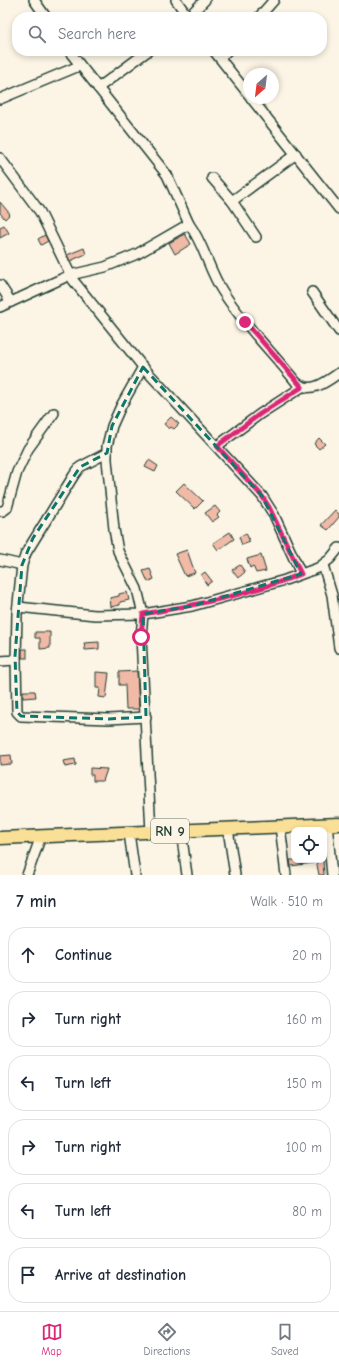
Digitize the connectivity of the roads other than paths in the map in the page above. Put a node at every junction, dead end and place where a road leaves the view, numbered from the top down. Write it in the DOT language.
graph roads {
  1 [pos="34,0"];
  2 [pos="176,0"];
  3 [pos="205,0"];
  4 [pos="274,0"];
  5 [pos="42,12"];
  6 [pos="184,12"];
  7 [pos="193,12"];
  8 [pos="263,12"];
  9 [pos="72,56"];
  10 [pos="141,56"];
  11 [pos="218,56"];
  12 [pos="79,66"];
  13 [pos="98,88"];
  14 [pos="243,88"];
  15 [pos="0,99"];
  16 [pos="256,104"];
  17 [pos="296,154"];
  18 [pos="0,158"];
  19 [pos="212,178"];
  20 [pos="232,201"];
  21 [pos="339,209"];
  22 [pos="189,224"];
  23 [pos="256,237"];
  24 [pos="70,275"];
  25 [pos="0,286"];
  26 [pos="312,292"];
  27 [pos="11,302"];
  28 [pos="0,307"];
  29 [pos="339,331"];
  30 [pos="143,367"];
  31 [pos="339,373"];
  32 [pos="302,387"];
  33 [pos="54,413"];
  34 [pos="217,446"];
  35 [pos="107,454"];
  36 [pos="0,511"];
  37 [pos="339,548"];
  38 [pos="0,560"];
  39 [pos="22,565"];
  40 [pos="323,565"];
  41 [pos="301,574"];
  42 [pos="18,607"];
  43 [pos="143,614"];
  44 [pos="339,648"];
  45 [pos="16,660"];
  46 [pos="0,661"];
  47 [pos="146,717"];
  48 [pos="327,824"];
  49 [pos="339,824"];
  50 [pos="280,826"];
  51 [pos="228,829"];
  52 [pos="181,831"];
  53 [pos="152,832"];
  54 [pos="129,833"];
  55 [pos="41,836"];
  56 [pos="0,838"];
  57 [pos="27,875"];
  58 [pos="135,875"];
  59 [pos="187,875"];
  60 [pos="235,875"];
  61 [pos="286,875"];
  62 [pos="332,875"];
  1 -- 5 [label="street"];
  2 -- 6 [label="street"];
  3 -- 7 [label="street"];
  4 -- 8 [label="street"];
  9 -- 12 [label="street"];
  10 -- 13 [label="street"];
  11 -- 14 [label="street"];
  12 -- 13 [label="street"];
  12 -- 15 [label="street"];
  13 -- 22 [label="street"];
  16 -- 17 [label="street"];
  17 -- 20 [label="street"];
  17 -- 21 [label="street"];
  18 -- 24 [label="street"];
  19 -- 20 [label="street"];
  20 -- 23 [label="street"];
  22 -- 24 [label="street"];
  22 -- 32 [label="street"];
  24 -- 27 [label="street"];
  24 -- 30 [label="street"];
  25 -- 27 [label="street"];
  26 -- 29 [label="street"];
  27 -- 28 [label="street"];
  30 -- 34 [label="street"];
  30 -- 35 [label="street"];
  31 -- 32 [label="street"];
  32 -- 34 [label="street"];
  33 -- 36 [label="street"];
  34 -- 41 [label="street"];
  35 -- 39 [label="street"];
  35 -- 43 [label="street"];
  37 -- 40 [label="street"];
  38 -- 39 [label="street"];
  39 -- 42 [label="street"];
  40 -- 41 [label="street"];
  40 -- 44 [label="street"];
  41 -- 43 [label="street"];
  42 -- 43 [label="street"];
  42 -- 45 [label="street"];
  43 -- 47 [label="street"];
  45 -- 46 [label="street"];
  45 -- 47 [label="street"];
  47 -- 53 [label="street"];
  48 -- 49 [label="main road, RN 9"];
  48 -- 50 [label="main road, RN 9"];
  48 -- 62 [label="street"];
  50 -- 51 [label="main road, RN 9"];
  50 -- 61 [label="street"];
  51 -- 52 [label="main road, RN 9"];
  51 -- 60 [label="street"];
  52 -- 53 [label="main road, RN 9"];
  52 -- 59 [label="street"];
  53 -- 54 [label="main road, RN 9"];
  54 -- 55 [label="main road, RN 9"];
  54 -- 58 [label="street"];
  55 -- 56 [label="main road, RN 9"];
  55 -- 57 [label="street"];
}
